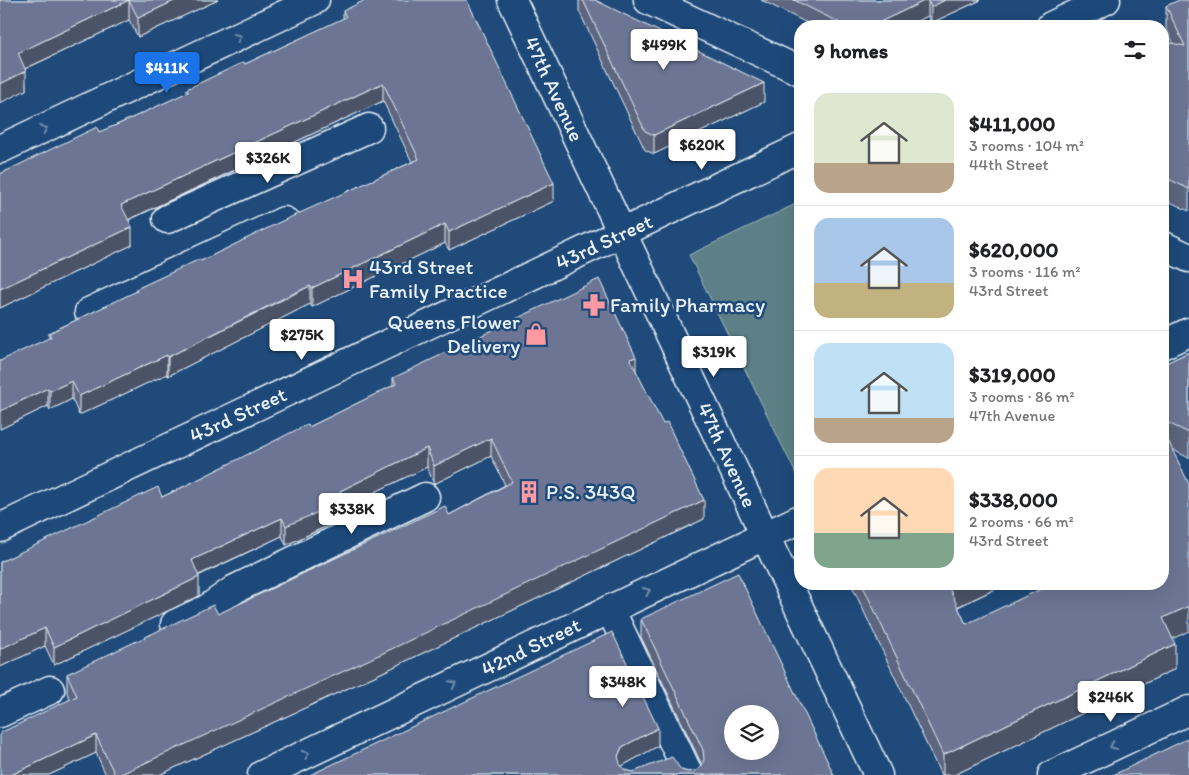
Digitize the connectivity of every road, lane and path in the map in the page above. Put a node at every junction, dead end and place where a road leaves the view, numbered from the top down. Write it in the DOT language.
graph roads {
  1 [pos="315,0"];
  2 [pos="512,0"];
  3 [pos="648,0"];
  4 [pos="1106,0"];
  5 [pos="1064,20"];
  6 [pos="794,68"];
  7 [pos="369,128"];
  8 [pos="0,150"];
  9 [pos="794,151"];
  10 [pos="311,208"];
  11 [pos="168,219"];
  12 [pos="622,233"];
  13 [pos="1169,248"];
  14 [pos="1189,258"];
  15 [pos="89,312"];
  16 [pos="1189,332"];
  17 [pos="1169,342"];
  18 [pos="425,497"];
  19 [pos="794,522"];
  20 [pos="0,528"];
  21 [pos="765,536"];
  22 [pos="610,609"];
  23 [pos="153,635"];
  24 [pos="62,680"];
  25 [pos="1189,710"];
  26 [pos="0,713"];
  27 [pos="684,764"];
  28 [pos="652,766"];
  29 [pos="262,775"];
  30 [pos="878,775"];
  31 [pos="1052,775"];
  8 -- 1 [label="street, one-way"];
  2 -- 12 [label="street, 47th Avenue"];
  3 -- 6 [label="street"];
  4 -- 5 [label="street"];
  7 -- 11 [label="street"];
  9 -- 12 [label="street, 43rd Street"];
  10 -- 15 [label="street"];
  12 -- 20 [label="street, 43rd Street"];
  12 -- 21 [label="street, 47th Avenue"];
  13 -- 14 [label="street"];
  16 -- 17 [label="street"];
  18 -- 23 [label="street"];
  19 -- 21 [label="street, 42nd Street"];
  22 -- 21 [label="street, 42nd Street, one-way"];
  21 -- 30 [label="street, 47th Avenue"];
  22 -- 27 [label="street"];
  29 -- 22 [label="street, 42nd Street, one-way"];
  24 -- 26 [label="street"];
  25 -- 31 [label="street, one-way"];
  27 -- 28 [label="street"];
}
